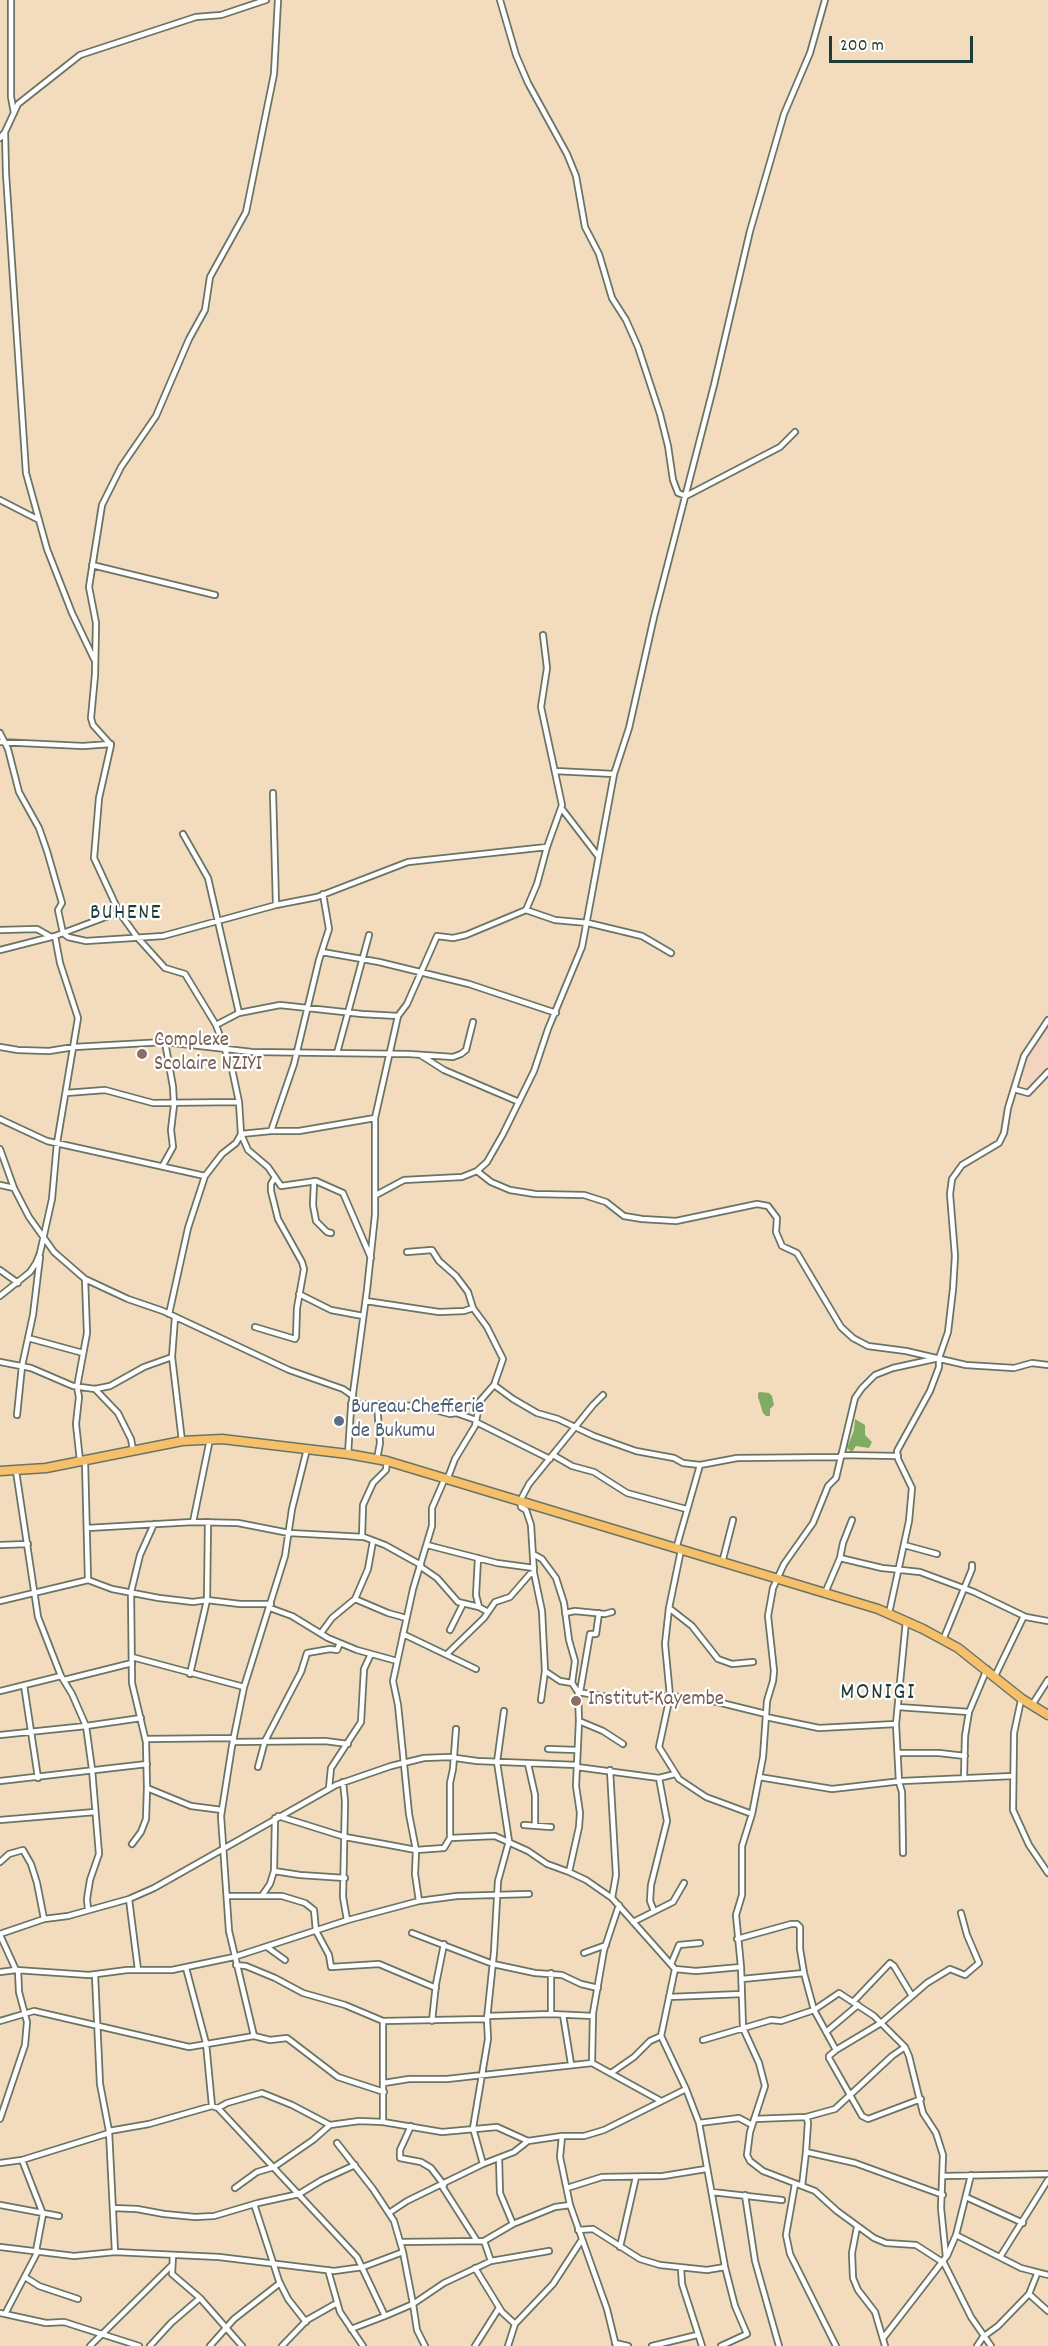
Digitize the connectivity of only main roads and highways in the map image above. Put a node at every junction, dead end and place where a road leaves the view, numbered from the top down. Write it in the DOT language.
graph roads {
  1 [pos="0,1471"];
  2 [pos="1048,1715"];
  1 -- 2 [label="highway"];
}
